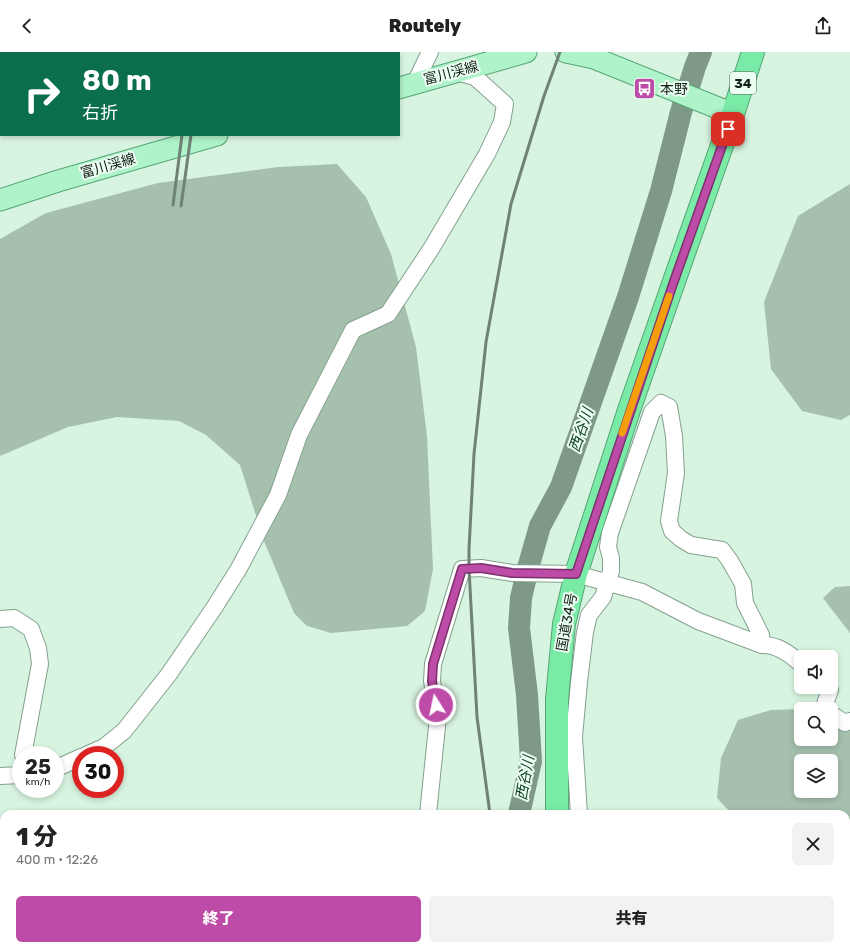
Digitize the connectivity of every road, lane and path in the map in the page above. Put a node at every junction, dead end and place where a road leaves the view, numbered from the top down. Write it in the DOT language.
graph roads {
  1 [pos="430,52"];
  2 [pos="526,52"];
  3 [pos="566,52"];
  4 [pos="753,52"];
  5 [pos="456,72"];
  6 [pos="407,85"];
  7 [pos="734,114"];
  8 [pos="214,136"];
  9 [pos="0,200"];
  10 [pos="576,574"];
  11 [pos="608,582"];
  12 [pos="0,619"];
  13 [pos="762,645"];
  14 [pos="794,659"];
  15 [pos="838,718"];
  16 [pos="850,721"];
  17 [pos="25,746"];
  18 [pos="105,746"];
  19 [pos="12,774"];
  20 [pos="0,776"];
  21 [pos="428,810"];
  22 [pos="557,810"];
  23 [pos="579,810"];
  1 -- 6 [label="street"];
  2 -- 5 [label="main road, 富川渓線"];
  3 -- 7 [label="main road"];
  4 -- 7 [label="highway, 国道34号 / 34"];
  5 -- 6 [label="main road, 富川渓線"];
  5 -- 18 [label="street"];
  7 -- 10 [label="highway, 国道34号 / 34"];
  8 -- 9 [label="main road, 富川渓線"];
  10 -- 11 [label="street"];
  10 -- 21 [label="street"];
  10 -- 22 [label="highway, 国道34号 / 34"];
  11 -- 13 [label="street"];
  11 -- 13 [label="street"];
  11 -- 23 [label="street"];
  12 -- 17 [label="street"];
  13 -- 14 [label="street"];
  15 -- 16 [label="street"];
  19 -- 20 [label="street"];
}
